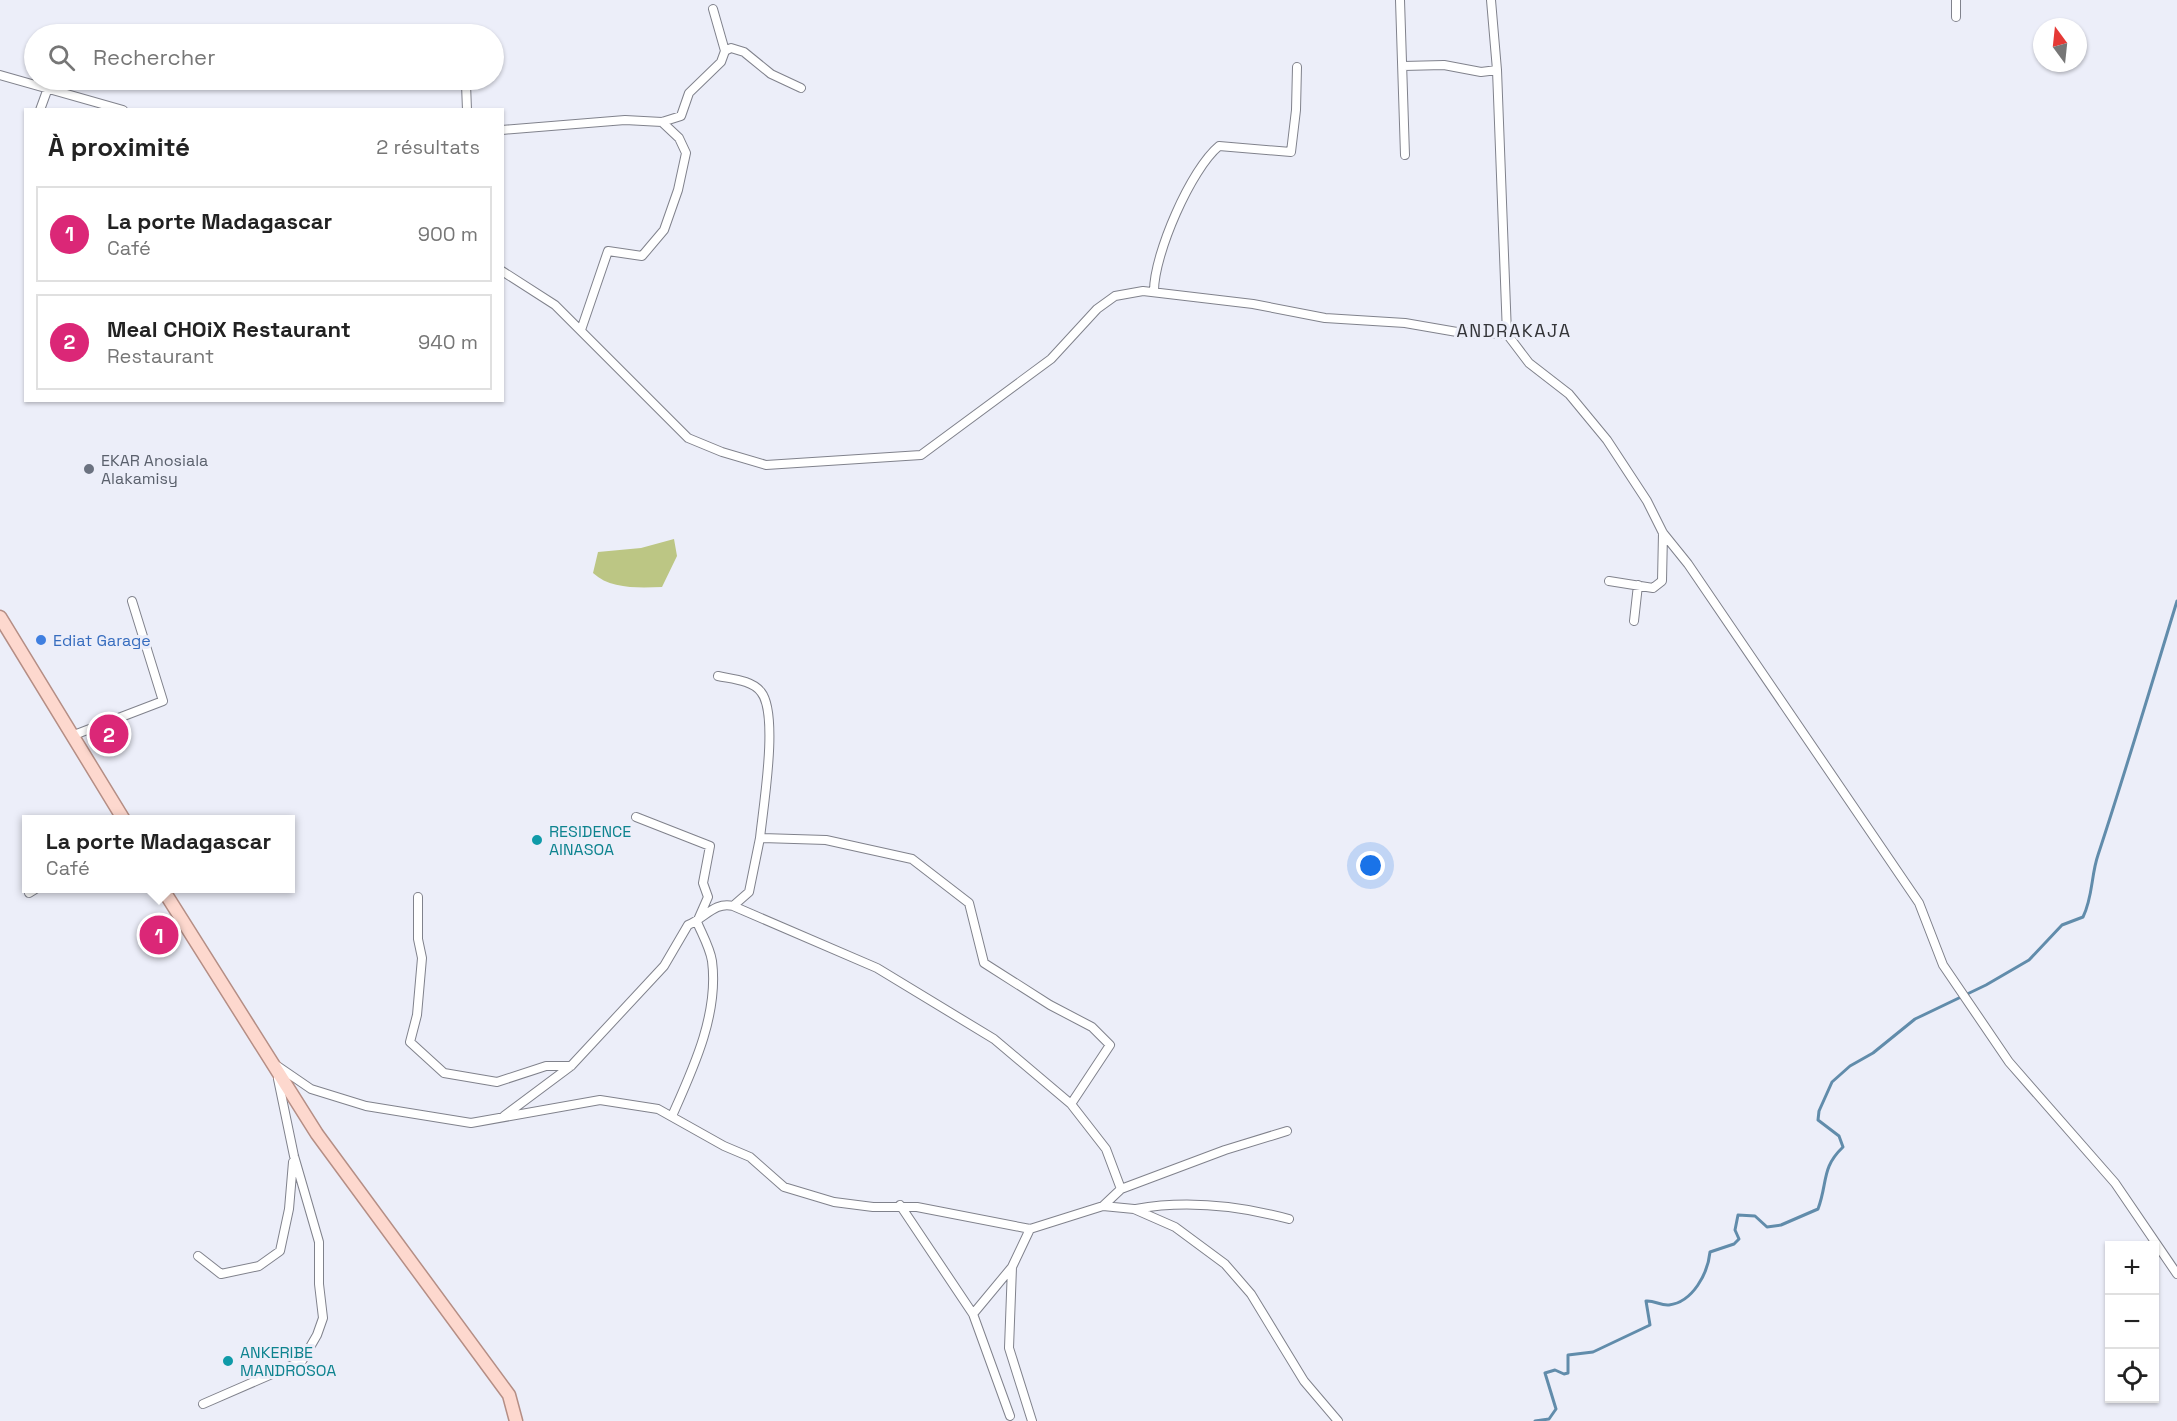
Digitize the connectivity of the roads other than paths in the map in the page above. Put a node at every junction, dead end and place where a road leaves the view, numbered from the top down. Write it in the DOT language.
graph roads {
  1 [pos="1400,0"];
  2 [pos="1491,0"];
  3 [pos="1956,0"];
  4 [pos="713,9"];
  5 [pos="1956,17"];
  6 [pos="725,51"];
  7 [pos="1403,66"];
  8 [pos="1297,67"];
  9 [pos="1497,69"];
  10 [pos="0,75"];
  11 [pos="24,82"];
  12 [pos="801,88"];
  13 [pos="47,90"];
  14 [pos="55,90"];
  15 [pos="466,90"];
  16 [pos="41,108"];
  17 [pos="116,108"];
  18 [pos="467,108"];
  19 [pos="662,122"];
  20 [pos="504,130"];
  21 [pos="1405,154"];
  22 [pos="504,272"];
  23 [pos="1154,291"];
  24 [pos="581,330"];
  25 [pos="1507,334"];
  26 [pos="1663,532"];
  27 [pos="1610,581"];
  28 [pos="1638,585"];
  29 [pos="132,601"];
  30 [pos="0,617"];
  31 [pos="1634,621"];
  32 [pos="718,676"];
  33 [pos="74,735"];
  34 [pos="122,815"];
  35 [pos="636,817"];
  36 [pos="760,838"];
  37 [pos="165,893"];
  38 [pos="418,897"];
  39 [pos="733,906"];
  40 [pos="697,922"];
  41 [pos="273,1063"];
  42 [pos="571,1066"];
  43 [pos="1071,1104"];
  44 [pos="672,1116"];
  45 [pos="502,1117"];
  46 [pos="1287,1131"];
  47 [pos="294,1156"];
  48 [pos="1121,1189"];
  49 [pos="900,1206"];
  50 [pos="1103,1206"];
  51 [pos="1134,1209"];
  52 [pos="1289,1219"];
  53 [pos="1030,1229"];
  54 [pos="198,1257"];
  55 [pos="1012,1267"];
  56 [pos="2177,1274"];
  57 [pos="973,1314"];
  58 [pos="203,1404"];
  59 [pos="1010,1416"];
  60 [pos="516,1421"];
  61 [pos="1032,1421"];
  62 [pos="1338,1421"];
  1 -- 7 [label="street"];
  2 -- 9 [label="street"];
  3 -- 5 [label="street"];
  4 -- 6 [label="street"];
  6 -- 12 [label="street"];
  6 -- 19 [label="street"];
  7 -- 9 [label="street"];
  7 -- 21 [label="street"];
  8 -- 23 [label="street"];
  9 -- 25 [label="street"];
  10 -- 11 [label="street"];
  13 -- 16 [label="street"];
  14 -- 17 [label="street"];
  15 -- 18 [label="street"];
  19 -- 20 [label="street"];
  19 -- 24 [label="street"];
  22 -- 24 [label="street"];
  23 -- 24 [label="street"];
  23 -- 25 [label="street"];
  25 -- 26 [label="street"];
  26 -- 28 [label="street"];
  26 -- 56 [label="street"];
  27 -- 28 [label="street"];
  28 -- 31 [label="street"];
  29 -- 33 [label="street"];
  30 -- 33 [label="main road"];
  32 -- 36 [label="street"];
  33 -- 34 [label="main road"];
  35 -- 40 [label="street"];
  36 -- 39 [label="street"];
  36 -- 43 [label="street"];
  37 -- 41 [label="main road"];
  38 -- 42 [label="street"];
  39 -- 40 [label="street"];
  39 -- 43 [label="street"];
  40 -- 42 [label="street"];
  40 -- 44 [label="street"];
  41 -- 45 [label="street"];
  41 -- 47 [label="street"];
  41 -- 60 [label="main road"];
  42 -- 45 [label="street"];
  43 -- 48 [label="street"];
  44 -- 45 [label="street"];
  44 -- 49 [label="street"];
  46 -- 48 [label="street"];
  47 -- 54 [label="street"];
  47 -- 58 [label="street"];
  48 -- 50 [label="street"];
  49 -- 53 [label="street"];
  49 -- 57 [label="street"];
  50 -- 51 [label="street"];
  50 -- 53 [label="street"];
  51 -- 52 [label="street"];
  51 -- 62 [label="street"];
  53 -- 55 [label="street"];
  55 -- 57 [label="street"];
  55 -- 61 [label="street"];
  57 -- 59 [label="street"];
}
